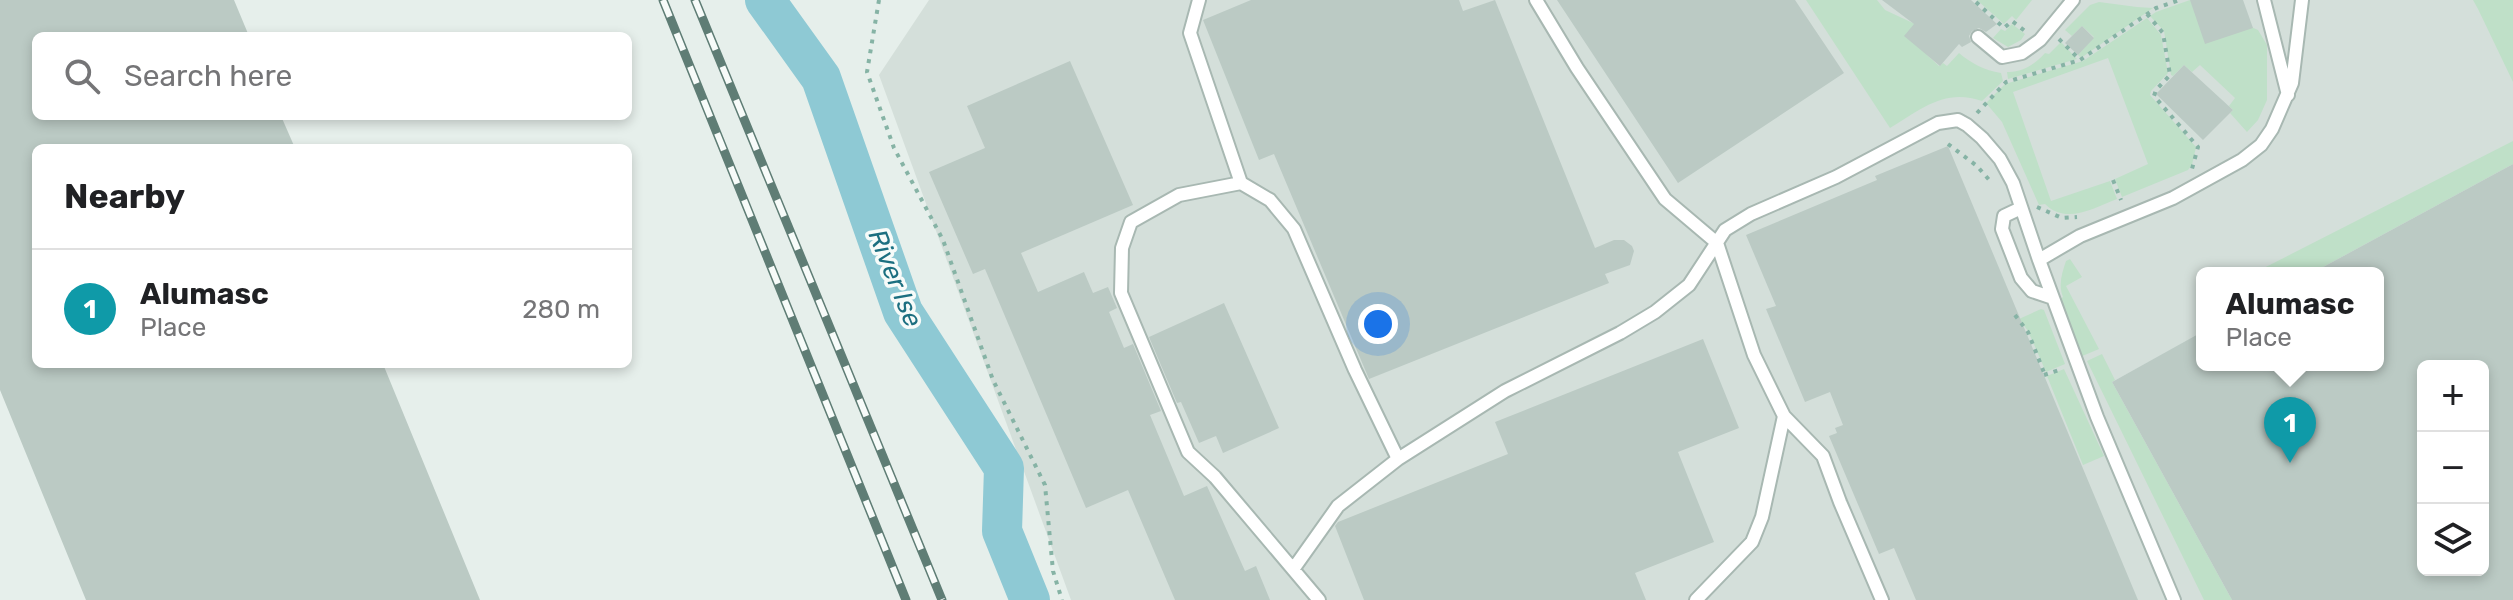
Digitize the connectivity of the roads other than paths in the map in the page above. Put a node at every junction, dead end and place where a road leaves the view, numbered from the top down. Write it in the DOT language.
graph roads {
  1 [pos="1199,0"];
  2 [pos="1536,0"];
  3 [pos="2073,0"];
  4 [pos="2264,0"];
  5 [pos="2302,0"];
  6 [pos="1978,37"];
  7 [pos="2288,95"];
  8 [pos="1241,183"];
  9 [pos="2021,208"];
  10 [pos="1717,243"];
  11 [pos="2039,260"];
  12 [pos="2053,298"];
  13 [pos="1784,416"];
  14 [pos="1398,459"];
  15 [pos="1294,568"];
  16 [pos="1319,600"];
  17 [pos="1696,600"];
  18 [pos="1882,600"];
  19 [pos="2174,600"];
  1 -- 8 [label="lane"];
  2 -- 10 [label="lane"];
  3 -- 6 [label="lane"];
  4 -- 7 [label="lane"];
  5 -- 7 [label="lane"];
  7 -- 11 [label="lane"];
  8 -- 14 [label="lane"];
  8 -- 15 [label="lane"];
  9 -- 10 [label="lane"];
  9 -- 11 [label="lane"];
  9 -- 12 [label="lane"];
  10 -- 13 [label="lane"];
  10 -- 14 [label="lane"];
  11 -- 12 [label="lane"];
  12 -- 19 [label="lane"];
  13 -- 17 [label="lane"];
  13 -- 18 [label="lane"];
  14 -- 15 [label="lane"];
  15 -- 16 [label="lane"];
}
